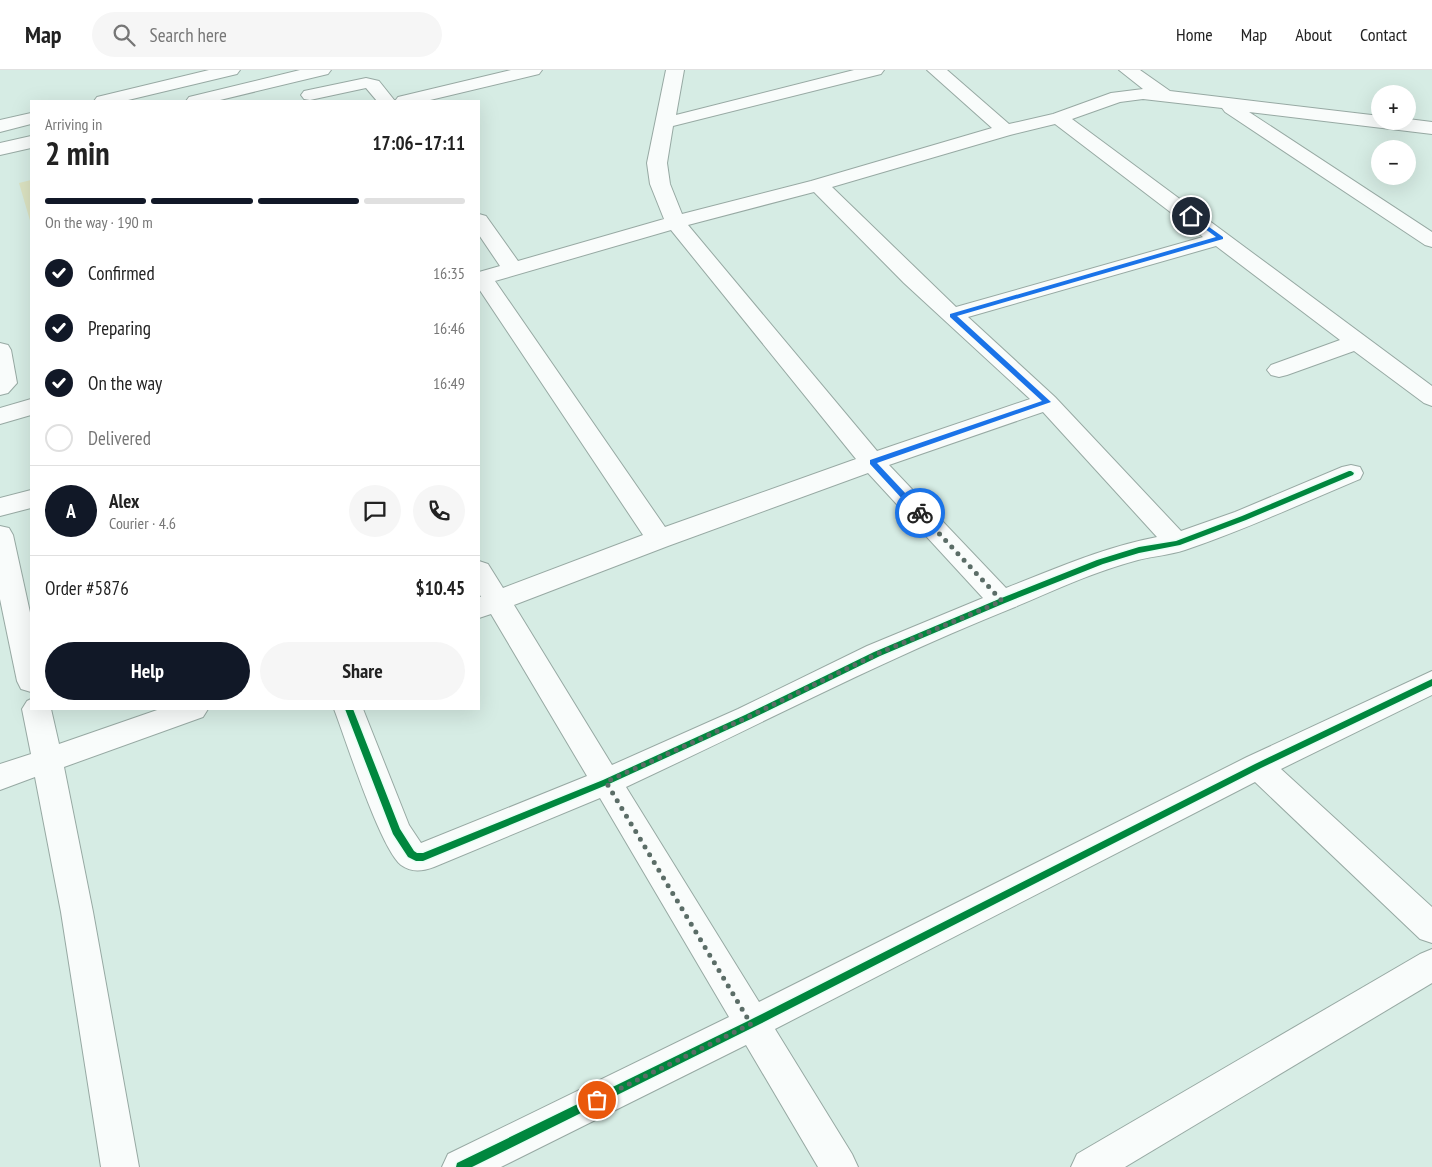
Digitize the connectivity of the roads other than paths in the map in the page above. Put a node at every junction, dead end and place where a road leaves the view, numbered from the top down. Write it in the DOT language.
graph roads {
  1 [pos="231,70"];
  2 [pos="322,70"];
  3 [pos="533,70"];
  4 [pos="675,70"];
  5 [pos="875,70"];
  6 [pos="936,70"];
  7 [pos="1128,70"];
  8 [pos="310,95"];
  9 [pos="1164,96"];
  10 [pos="107,100"];
  11 [pos="199,100"];
  12 [pos="385,100"];
  13 [pos="408,100"];
  14 [pos="1226,105"];
  15 [pos="1058,118"];
  16 [pos="30,119"];
  17 [pos="664,123"];
  18 [pos="0,126"];
  19 [pos="1432,128"];
  20 [pos="1005,130"];
  21 [pos="30,142"];
  22 [pos="0,149"];
  23 [pos="818,185"];
  24 [pos="480,221"];
  25 [pos="675,222"];
  26 [pos="1221,238"];
  27 [pos="1432,241"];
  28 [pos="512,268"];
  29 [pos="480,278"];
  30 [pos="952,315"];
  31 [pos="1358,342"];
  32 [pos="0,350"];
  33 [pos="1279,370"];
  34 [pos="0,388"];
  35 [pos="1432,398"];
  36 [pos="1047,402"];
  37 [pos="30,407"];
  38 [pos="0,416"];
  39 [pos="872,462"];
  40 [pos="1351,473"];
  41 [pos="30,499"];
  42 [pos="0,508"];
  43 [pos="0,535"];
  44 [pos="660,539"];
  45 [pos="1177,543"];
  46 [pos="480,574"];
  47 [pos="1002,601"];
  48 [pos="489,605"];
  49 [pos="30,676"];
  50 [pos="1432,682"];
  51 [pos="38,710"];
  52 [pos="190,710"];
  53 [pos="349,710"];
  54 [pos="49,759"];
  55 [pos="1258,766"];
  56 [pos="0,777"];
  57 [pos="606,782"];
  58 [pos="1432,928"];
  59 [pos="1432,965"];
  60 [pos="751,1024"];
  61 [pos="120,1167"];
  62 [pos="461,1167"];
  63 [pos="839,1167"];
  64 [pos="1090,1167"];
  1 -- 10 [label="street"];
  2 -- 11 [label="street"];
  3 -- 13 [label="street"];
  4 -- 17 [label="street"];
  5 -- 17 [label="street"];
  6 -- 20 [label="street"];
  7 -- 9 [label="street"];
  8 -- 12 [label="street"];
  9 -- 14 [label="street"];
  9 -- 15 [label="street"];
  14 -- 19 [label="street"];
  14 -- 27 [label="street"];
  15 -- 20 [label="street"];
  15 -- 26 [label="street"];
  16 -- 18 [label="street"];
  17 -- 25 [label="street"];
  20 -- 23 [label="street"];
  21 -- 22 [label="street"];
  23 -- 25 [label="street"];
  23 -- 30 [label="street"];
  24 -- 28 [label="street"];
  25 -- 28 [label="street"];
  25 -- 39 [label="street"];
  26 -- 30 [label="street"];
  26 -- 31 [label="street"];
  28 -- 29 [label="street"];
  29 -- 44 [label="street"];
  30 -- 36 [label="street"];
  31 -- 33 [label="street"];
  31 -- 35 [label="street"];
  32 -- 34 [label="street"];
  36 -- 39 [label="street"];
  36 -- 45 [label="street"];
  37 -- 38 [label="street"];
  39 -- 44 [label="street"];
  39 -- 47 [label="street"];
  40 -- 45 [label="street"];
  41 -- 42 [label="street"];
  43 -- 49 [label="street"];
  44 -- 48 [label="street"];
  45 -- 47 [label="street"];
  46 -- 48 [label="street"];
  47 -- 57 [label="street"];
  48 -- 57 [label="street"];
  50 -- 55 [label="street"];
  51 -- 54 [label="street"];
  52 -- 54 [label="street"];
  53 -- 57 [label="street"];
  54 -- 56 [label="street"];
  54 -- 61 [label="street"];
  55 -- 58 [label="street"];
  55 -- 60 [label="street"];
  57 -- 60 [label="street"];
  59 -- 64 [label="street"];
  60 -- 62 [label="street"];
  60 -- 63 [label="street"];
}
